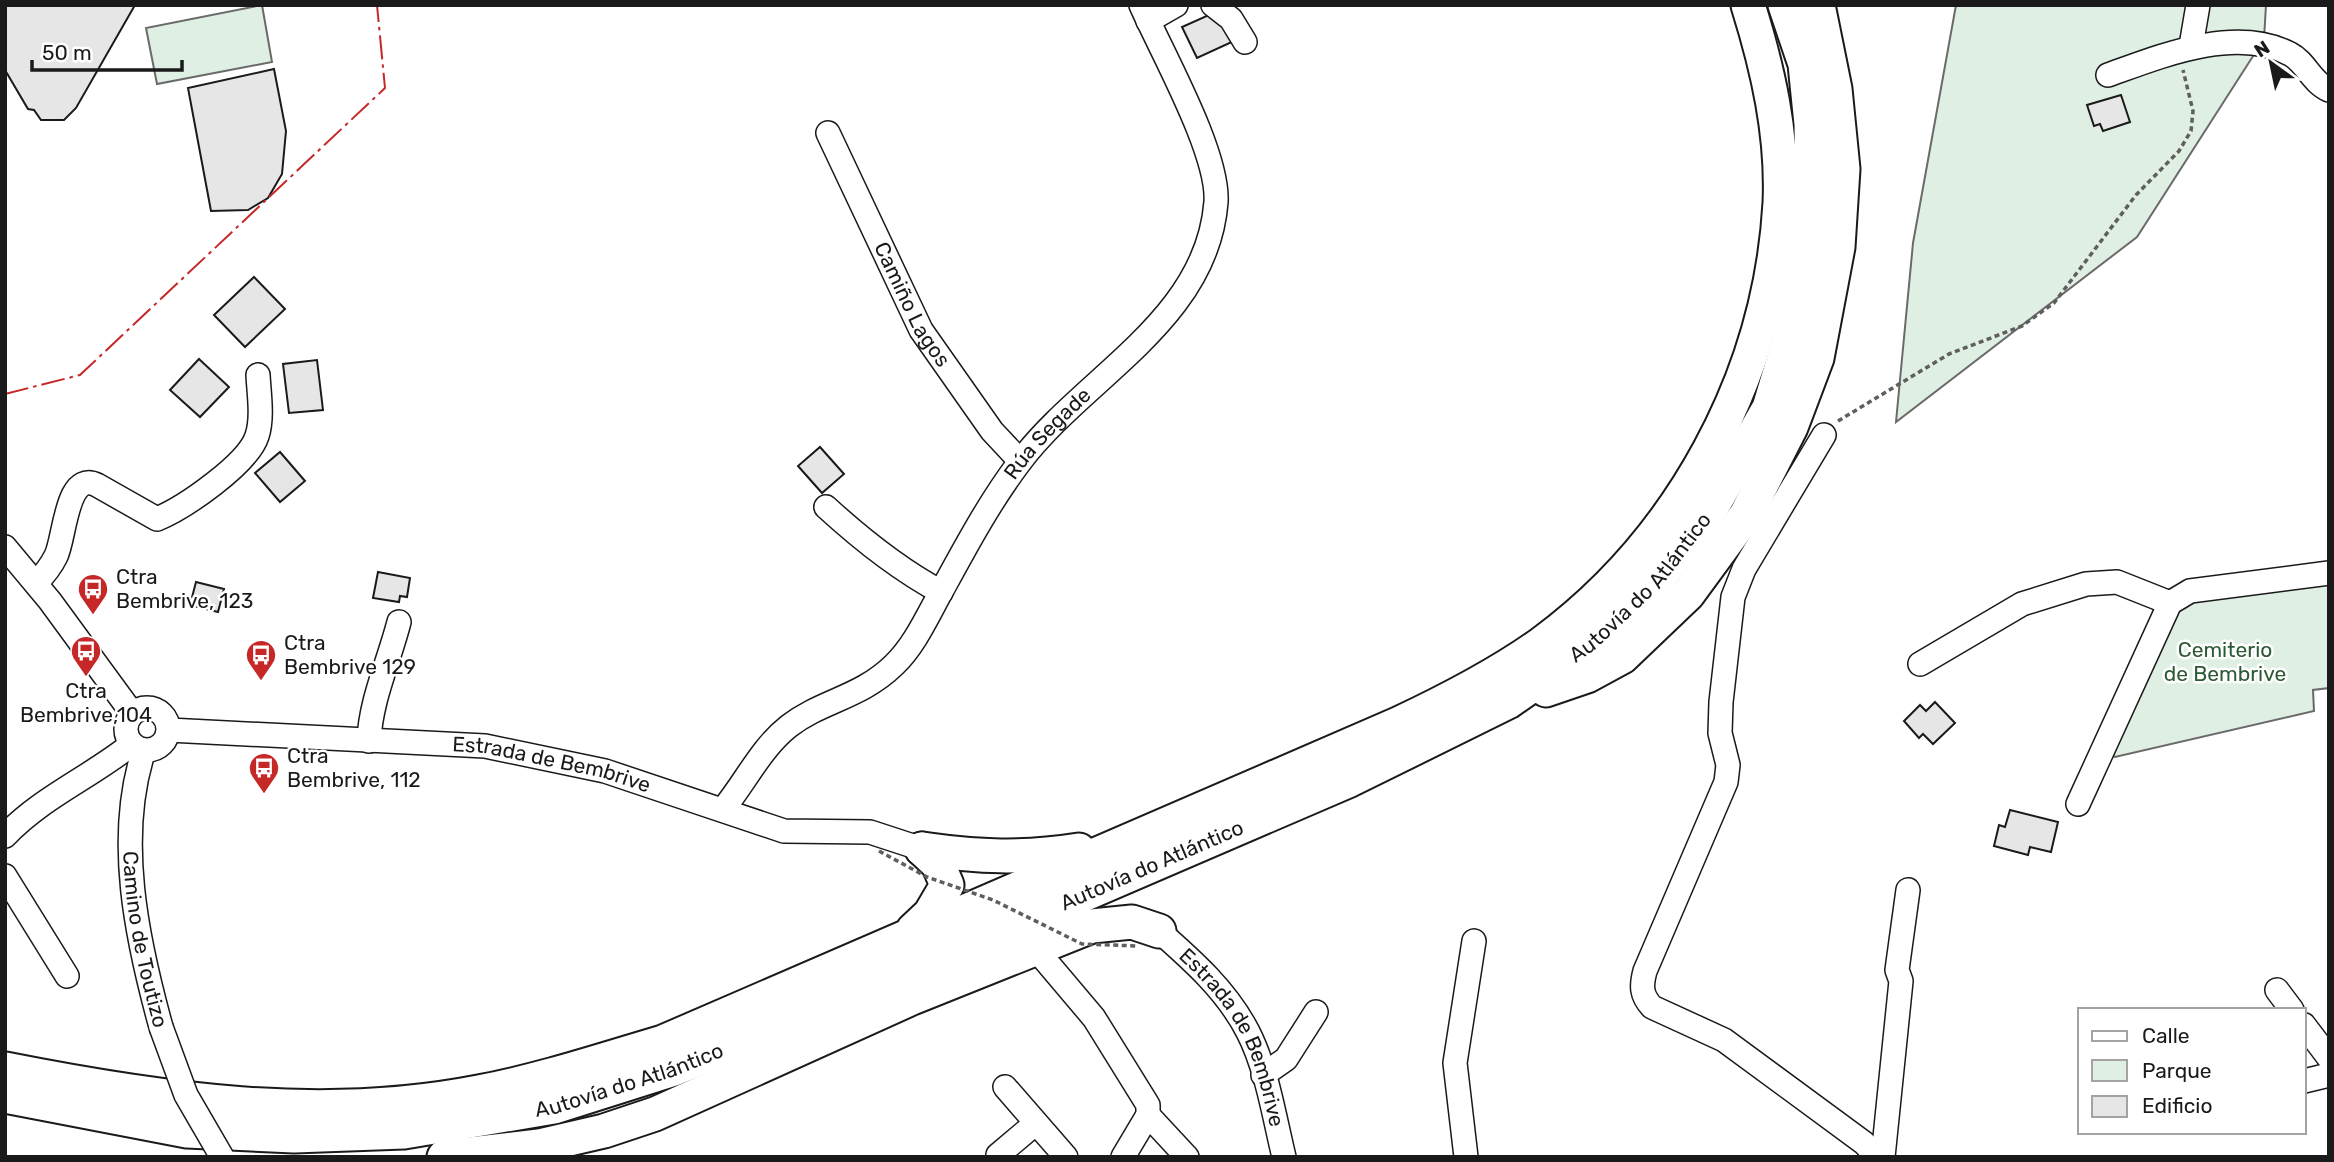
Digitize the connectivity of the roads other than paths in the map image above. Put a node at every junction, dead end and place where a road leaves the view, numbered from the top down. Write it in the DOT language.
graph roads {
  1 [pos="1176,5"];
  2 [pos="1213,5"];
  3 [pos="1748,5"];
  4 [pos="1785,5"];
  5 [pos="1818,5"];
  6 [pos="2199,5"];
  7 [pos="1144,13"];
  8 [pos="1245,42"];
  9 [pos="2191,46"];
  10 [pos="2108,75"];
  11 [pos="2329,90"];
  12 [pos="828,133"];
  13 [pos="258,375"];
  14 [pos="1824,435"];
  15 [pos="1020,461"];
  16 [pos="825,508"];
  17 [pos="5,547"];
  18 [pos="2329,573"];
  19 [pos="36,583"];
  20 [pos="941,592"];
  21 [pos="2170,603"];
  22 [pos="399,622"];
  23 [pos="1920,664"];
  24 [pos="1508,702"];
  25 [pos="132,713"];
  26 [pos="169,730"];
  27 [pos="369,741"];
  28 [pos="138,747"];
  29 [pos="2078,804"];
  30 [pos="724,808"];
  31 [pos="5,836"];
  32 [pos="1123,844"];
  33 [pos="922,849"];
  34 [pos="5,876"];
  35 [pos="1908,890"];
  36 [pos="1149,938"];
  37 [pos="902,939"];
  38 [pos="1474,941"];
  39 [pos="1034,947"];
  40 [pos="67,976"];
  41 [pos="2277,990"];
  42 [pos="2290,1008"];
  43 [pos="1316,1012"];
  44 [pos="2306,1029"];
  45 [pos="2329,1058"];
  46 [pos="5,1069"];
  47 [pos="1263,1075"];
  48 [pos="2329,1075"];
  49 [pos="2306,1081"];
  50 [pos="1005,1087"];
  51 [pos="5,1096"];
  52 [pos="1148,1115"];
  53 [pos="1036,1123"];
  54 [pos="294,1136"];
  55 [pos="998,1155"];
  56 [pos="222,1157"];
  57 [pos="360,1157"];
  58 [pos="444,1157"];
  59 [pos="1066,1157"];
  60 [pos="1123,1157"];
  61 [pos="1187,1157"];
  62 [pos="1284,1157"];
  63 [pos="1466,1157"];
  64 [pos="1877,1157"];
  65 [pos="1883,1157"];
  1 -- 7 [label="street"];
  2 -- 8 [label="street"];
  3 -- 32 [label="highway, Autovía do Atlántico"];
  4 -- 24 [label="highway, Autovía do Atlántico"];
  5 -- 24 [label="highway"];
  6 -- 9 [label="street"];
  7 -- 15 [label="street, Rúa Segade"];
  9 -- 10 [label="street"];
  9 -- 11 [label="street"];
  12 -- 15 [label="street, Camiño Lagos"];
  13 -- 19 [label="street"];
  14 -- 64 [label="street"];
  15 -- 20 [label="street, Rúa Segade"];
  16 -- 20 [label="street"];
  17 -- 19 [label="street"];
  18 -- 21 [label="street"];
  19 -- 25 [label="street"];
  20 -- 30 [label="street, Rúa Segade"];
  21 -- 23 [label="street"];
  21 -- 29 [label="street"];
  22 -- 27 [label="street"];
  24 -- 54 [label="highway, Autovía do Atlántico"];
  25 -- 26 [label="street"];
  25 -- 28 [label="street"];
  26 -- 27 [label="street, Estrada de Bembrive"];
  26 -- 28 [label="street"];
  27 -- 30 [label="street, Estrada de Bembrive"];
  28 -- 31 [label="street"];
  28 -- 56 [label="street, Camino de Toutizo, bridge"];
  30 -- 33 [label="street, Estrada de Bembrive"];
  32 -- 33 [label="highway"];
  32 -- 37 [label="highway, Autovía do Atlántico"];
  33 -- 37 [label="highway"];
  34 -- 40 [label="street"];
  35 -- 65 [label="street"];
  36 -- 39 [label="highway"];
  36 -- 47 [label="street, Estrada de Bembrive"];
  37 -- 46 [label="highway, Autovía do Atlántico"];
  38 -- 63 [label="street"];
  39 -- 52 [label="street"];
  39 -- 58 [label="highway"];
  41 -- 42 [label="street"];
  43 -- 47 [label="street"];
  44 -- 45 [label="street"];
  47 -- 62 [label="street, Estrada de Bembrive"];
  48 -- 49 [label="street"];
  50 -- 53 [label="street"];
  51 -- 54 [label="highway, Autovía do Atlántico"];
  52 -- 60 [label="street"];
  52 -- 61 [label="street"];
  53 -- 55 [label="street"];
  53 -- 59 [label="street"];
  54 -- 57 [label="highway"];
}
